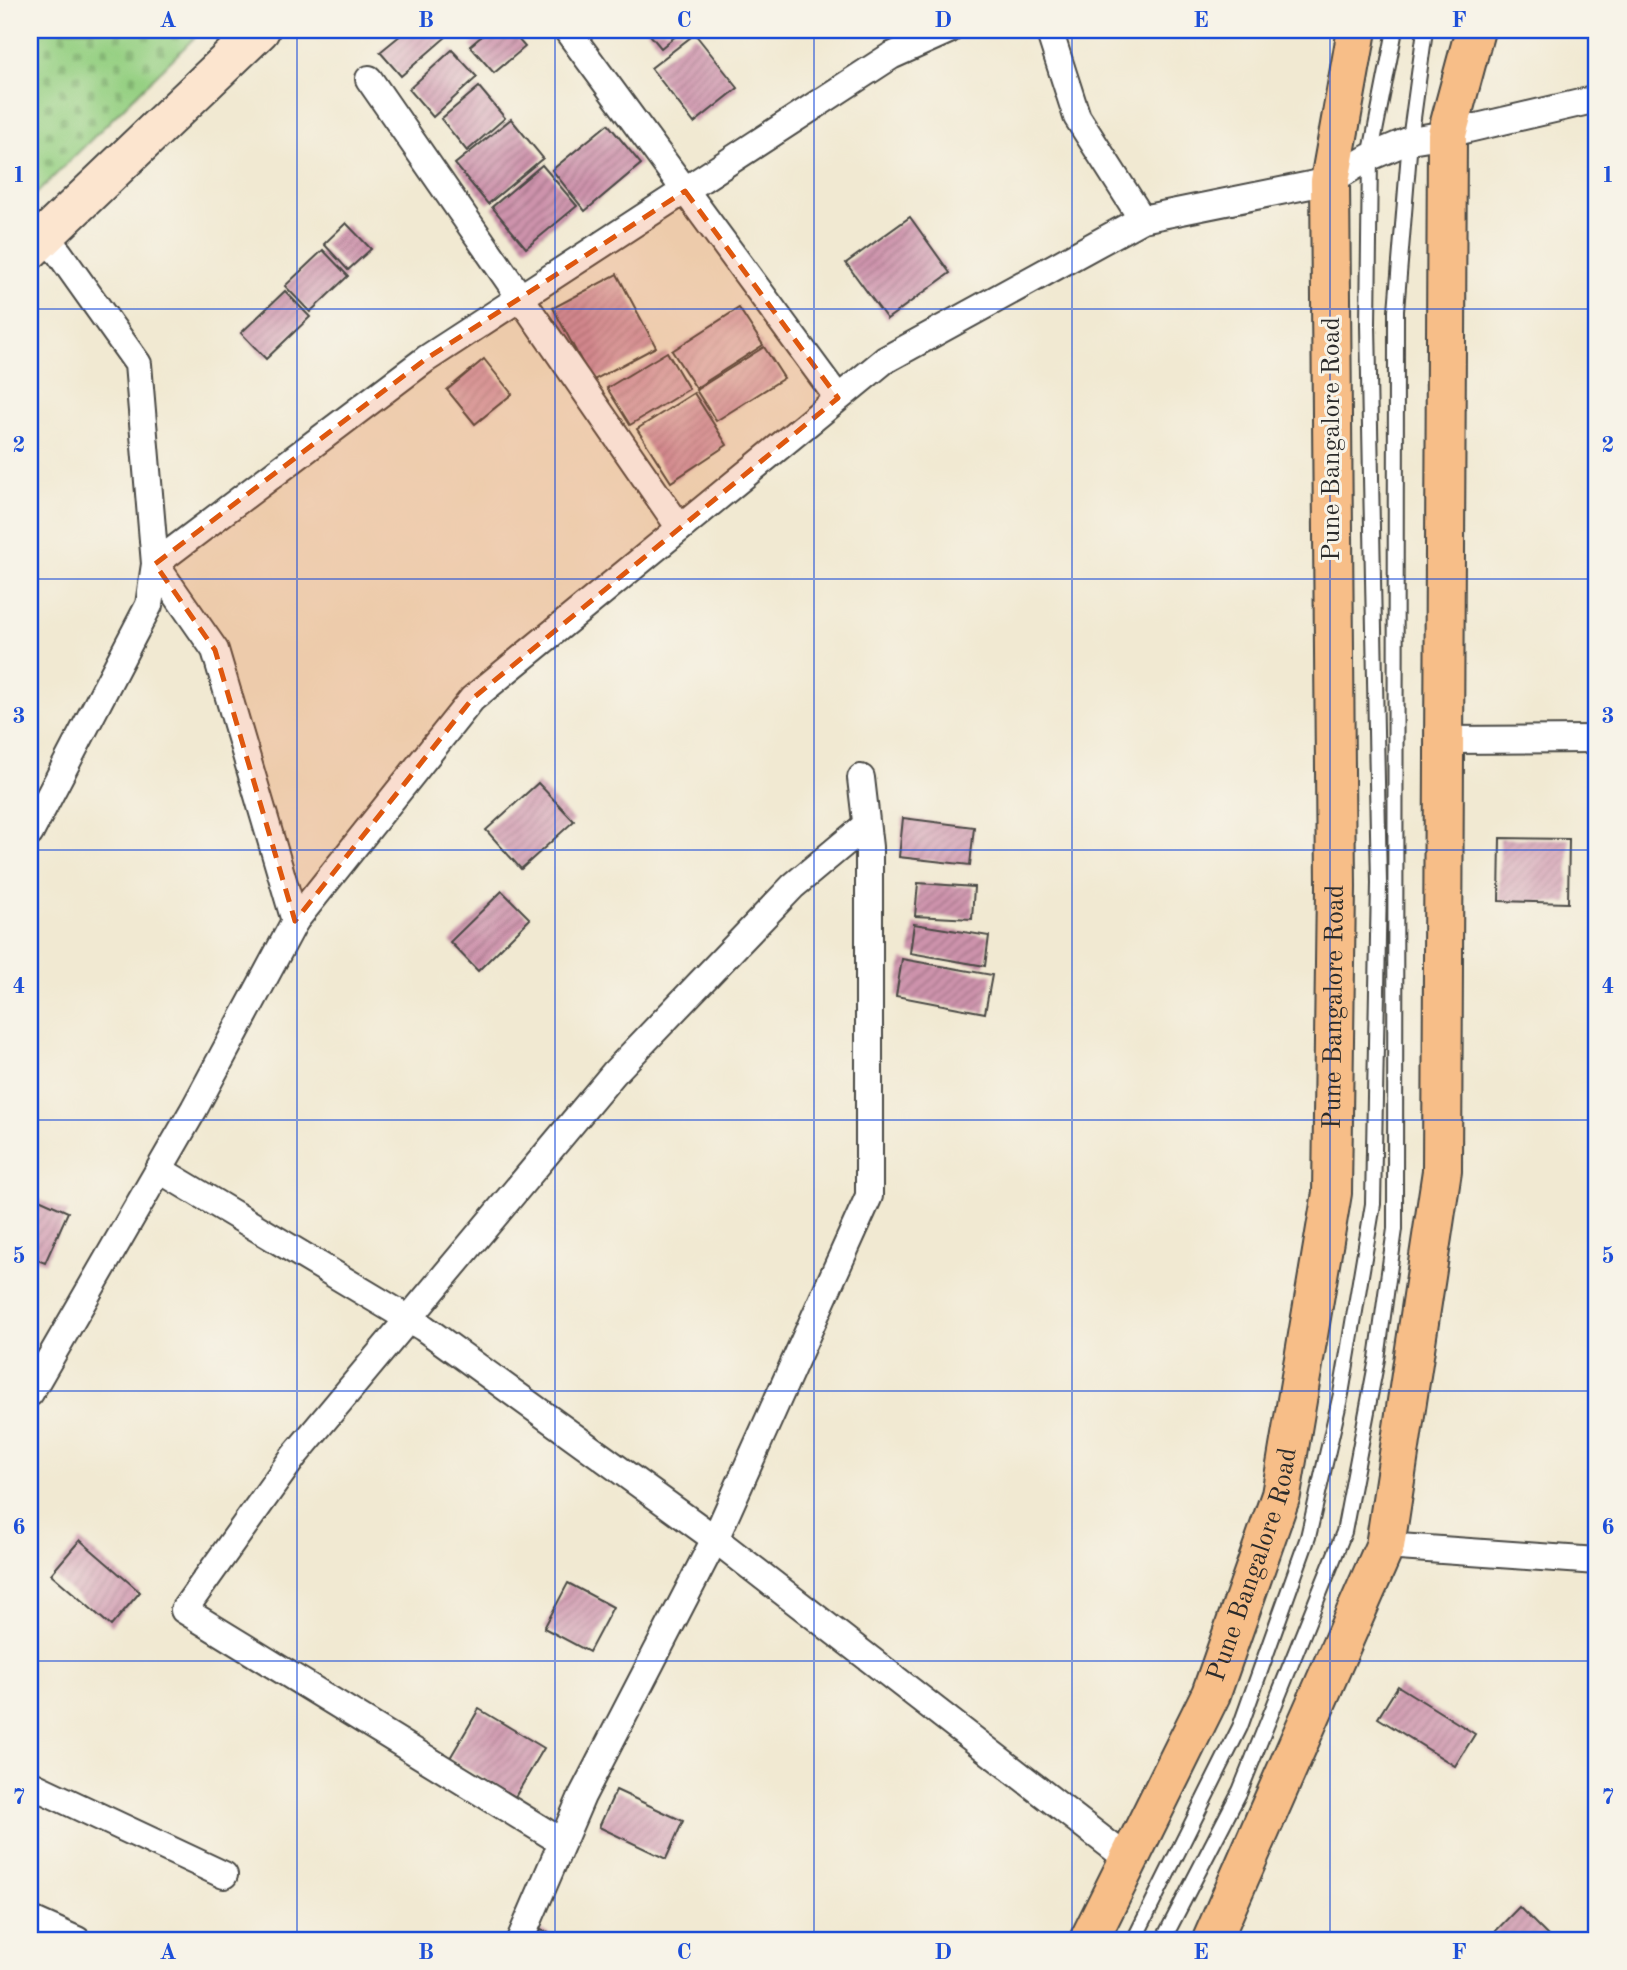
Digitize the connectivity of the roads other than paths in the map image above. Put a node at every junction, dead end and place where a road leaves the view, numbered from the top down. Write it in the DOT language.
graph roads {
  1 [pos="260,30"];
  2 [pos="567,30"];
  3 [pos="948,30"];
  4 [pos="1049,30"];
  5 [pos="1357,30"];
  6 [pos="1395,30"];
  7 [pos="1425,30"];
  8 [pos="1475,30"];
  9 [pos="369,79"];
  10 [pos="1597,99"];
  11 [pos="1447,135"];
  12 [pos="1410,139"];
  13 [pos="1370,157"];
  14 [pos="1330,181"];
  15 [pos="685,191"];
  16 [pos="1142,219"];
  17 [pos="36,244"];
  18 [pos="520,298"];
  19 [pos="838,398"];
  20 [pos="680,528"];
  21 [pos="155,565"];
  22 [pos="1597,739"];
  23 [pos="1442,740"];
  24 [pos="861,778"];
  25 [pos="866,825"];
  26 [pos="30,833"];
  27 [pos="295,921"];
  28 [pos="160,1170"];
  29 [pos="409,1318"];
  30 [pos="30,1393"];
  31 [pos="715,1539"];
  32 [pos="1385,1546"];
  33 [pos="1597,1561"];
  34 [pos="30,1784"];
  35 [pos="562,1842"];
  36 [pos="1129,1860"];
  37 [pos="224,1875"];
  38 [pos="30,1919"];
  39 [pos="77,1940"];
  40 [pos="520,1940"];
  41 [pos="1089,1940"];
  42 [pos="1134,1940"];
  43 [pos="1163,1940"];
  44 [pos="1212,1940"];
  1 -- 17 [label="street"];
  2 -- 15 [label="street"];
  3 -- 15 [label="street"];
  4 -- 16 [label="street"];
  5 -- 14 [label="main road, Pune Bangalore Road"];
  6 -- 13 [label="lane"];
  7 -- 12 [label="lane"];
  8 -- 11 [label="main road"];
  9 -- 18 [label="street"];
  10 -- 11 [label="street"];
  11 -- 12 [label="street"];
  11 -- 23 [label="main road"];
  12 -- 13 [label="street"];
  12 -- 43 [label="lane"];
  13 -- 14 [label="street"];
  13 -- 42 [label="lane"];
  14 -- 16 [label="street"];
  14 -- 36 [label="main road, Pune Bangalore Road"];
  15 -- 18 [label="street"];
  15 -- 19 [label="street"];
  16 -- 19 [label="street"];
  17 -- 21 [label="street"];
  18 -- 20 [label="street"];
  18 -- 21 [label="street"];
  19 -- 20 [label="street"];
  20 -- 27 [label="street"];
  21 -- 26 [label="street"];
  21 -- 27 [label="street"];
  22 -- 23 [label="street"];
  23 -- 32 [label="main road"];
  24 -- 25 [label="street"];
  25 -- 29 [label="street"];
  25 -- 31 [label="street"];
  27 -- 28 [label="street"];
  28 -- 29 [label="street"];
  28 -- 30 [label="street"];
  29 -- 31 [label="street"];
  29 -- 35 [label="street"];
  31 -- 35 [label="street"];
  31 -- 36 [label="street"];
  32 -- 33 [label="street"];
  32 -- 44 [label="main road"];
  34 -- 37 [label="street"];
  35 -- 40 [label="street"];
  36 -- 41 [label="main road, Pune Bangalore Road"];
  38 -- 39 [label="street"];
}
